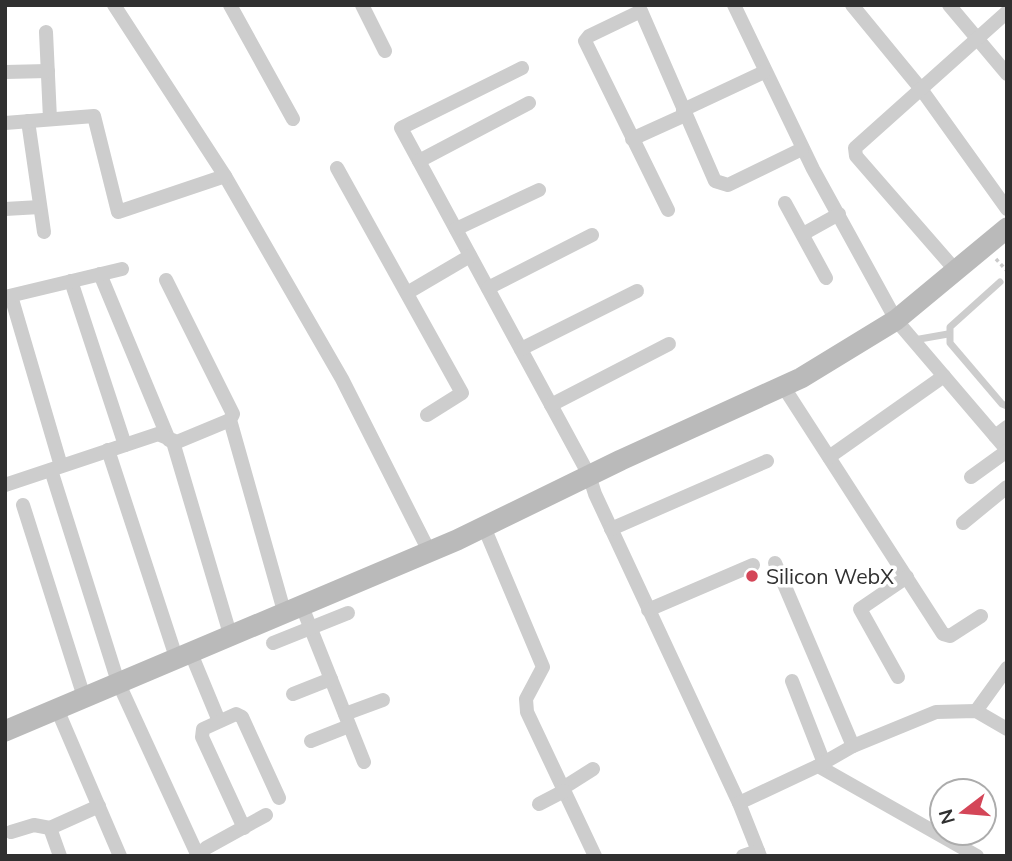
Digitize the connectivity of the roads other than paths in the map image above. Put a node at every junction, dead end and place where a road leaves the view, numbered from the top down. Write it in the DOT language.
graph roads {
  1 [pos="114,5"];
  2 [pos="230,5"];
  3 [pos="362,5"];
  4 [pos="734,5"];
  5 [pos="852,5"];
  6 [pos="949,5"];
  7 [pos="648,8"];
  8 [pos="1007,12"];
  9 [pos="46,32"];
  10 [pos="978,38"];
  11 [pos="385,51"];
  12 [pos="522,68"];
  13 [pos="48,71"];
  14 [pos="5,72"];
  15 [pos="764,72"];
  16 [pos="1007,74"];
  17 [pos="921,89"];
  18 [pos="529,103"];
  19 [pos="684,113"];
  20 [pos="50,119"];
  21 [pos="293,119"];
  22 [pos="28,121"];
  23 [pos="5,123"];
  24 [pos="632,139"];
  25 [pos="802,149"];
  26 [pos="419,161"];
  27 [pos="337,168"];
  28 [pos="225,176"];
  29 [pos="539,190"];
  30 [pos="785,203"];
  31 [pos="40,206"];
  32 [pos="5,209"];
  33 [pos="1007,209"];
  34 [pos="668,210"];
  35 [pos="839,214"];
  36 [pos="1007,228"];
  37 [pos="456,229"];
  38 [pos="44,232"];
  39 [pos="592,234"];
  40 [pos="803,234"];
  41 [pos="470,256"];
  42 [pos="122,269"];
  43 [pos="957,272"];
  44 [pos="100,274"];
  45 [pos="826,278"];
  46 [pos="166,279"];
  47 [pos="71,281"];
  48 [pos="1000,282"];
  49 [pos="488,288"];
  50 [pos="637,291"];
  51 [pos="407,293"];
  52 [pos="8,296"];
  53 [pos="896,320"];
  54 [pos="948,334"];
  55 [pos="913,340"];
  56 [pos="669,344"];
  57 [pos="521,349"];
  58 [pos="944,376"];
  59 [pos="783,386"];
  60 [pos="551,405"];
  61 [pos="1007,406"];
  62 [pos="427,415"];
  63 [pos="230,420"];
  64 [pos="1001,432"];
  65 [pos="171,441"];
  66 [pos="125,445"];
  67 [pos="108,450"];
  68 [pos="1007,450"];
  69 [pos="829,457"];
  70 [pos="767,460"];
  71 [pos="56,468"];
  72 [pos="589,475"];
  73 [pos="971,477"];
  74 [pos="5,485"];
  75 [pos="1007,487"];
  76 [pos="23,506"];
  77 [pos="963,523"];
  78 [pos="484,527"];
  79 [pos="611,530"];
  80 [pos="429,551"];
  81 [pos="775,563"];
  82 [pos="753,565"];
  83 [pos="906,577"];
  84 [pos="293,608"];
  85 [pos="648,610"];
  86 [pos="348,613"];
  87 [pos="981,616"];
  88 [pos="310,628"];
  89 [pos="230,634"];
  90 [pos="273,643"];
  91 [pos="183,654"];
  92 [pos="1007,667"];
  93 [pos="898,677"];
  94 [pos="331,679"];
  95 [pos="792,681"];
  96 [pos="118,682"];
  97 [pos="293,694"];
  98 [pos="84,697"];
  99 [pos="383,700"];
  100 [pos="57,709"];
  101 [pos="976,711"];
  102 [pos="347,720"];
  103 [pos="219,721"];
  104 [pos="1007,729"];
  105 [pos="5,731"];
  106 [pos="311,741"];
  107 [pos="853,747"];
  108 [pos="364,762"];
  109 [pos="821,765"];
  110 [pos="593,769"];
  111 [pos="563,789"];
  112 [pos="279,798"];
  113 [pos="739,803"];
  114 [pos="539,804"];
  115 [pos="99,806"];
  116 [pos="266,815"];
  117 [pos="50,828"];
  118 [pos="244,828"];
  119 [pos="11,832"];
  120 [pos="202,852"];
  121 [pos="759,853"];
  122 [pos="60,856"];
  123 [pos="120,856"];
  124 [pos="595,856"];
  125 [pos="743,856"];
  126 [pos="977,856"];
  1 -- 28 [label="street"];
  2 -- 21 [label="street"];
  3 -- 11 [label="street"];
  4 -- 15 [label="street"];
  5 -- 17 [label="street"];
  6 -- 10 [label="street"];
  7 -- 19 [label="street"];
  7 -- 24 [label="street"];
  8 -- 10 [label="street"];
  9 -- 13 [label="street"];
  10 -- 16 [label="street"];
  10 -- 17 [label="street"];
  12 -- 26 [label="street"];
  13 -- 14 [label="street"];
  13 -- 20 [label="street"];
  15 -- 19 [label="street"];
  15 -- 25 [label="street"];
  17 -- 33 [label="street"];
  17 -- 43 [label="street"];
  18 -- 26 [label="street"];
  19 -- 24 [label="street"];
  19 -- 25 [label="street"];
  20 -- 22 [label="street"];
  20 -- 28 [label="street"];
  22 -- 23 [label="street"];
  22 -- 31 [label="street"];
  24 -- 34 [label="street"];
  25 -- 35 [label="street"];
  26 -- 37 [label="street"];
  27 -- 51 [label="street"];
  28 -- 80 [label="street"];
  29 -- 37 [label="street"];
  30 -- 40 [label="street"];
  31 -- 32 [label="street"];
  31 -- 38 [label="street"];
  35 -- 40 [label="street"];
  35 -- 53 [label="street"];
  36 -- 43 [label="street"];
  37 -- 41 [label="street"];
  39 -- 49 [label="street"];
  40 -- 45 [label="street"];
  41 -- 49 [label="street"];
  41 -- 51 [label="street"];
  42 -- 44 [label="street"];
  43 -- 53 [label="street"];
  44 -- 47 [label="street"];
  44 -- 65 [label="street"];
  46 -- 63 [label="street"];
  47 -- 52 [label="street"];
  47 -- 66 [label="street"];
  48 -- 54 [label="lane"];
  49 -- 57 [label="street"];
  50 -- 57 [label="street"];
  51 -- 62 [label="street"];
  52 -- 71 [label="street"];
  53 -- 55 [label="street"];
  53 -- 59 [label="street"];
  54 -- 55 [label="lane"];
  54 -- 61 [label="lane"];
  55 -- 58 [label="street"];
  56 -- 60 [label="street"];
  57 -- 60 [label="street"];
  58 -- 64 [label="street"];
  58 -- 69 [label="street"];
  59 -- 69 [label="street"];
  59 -- 72 [label="street"];
  60 -- 72 [label="street"];
  63 -- 65 [label="street"];
  63 -- 84 [label="street"];
  64 -- 68 [label="street"];
  65 -- 66 [label="street"];
  65 -- 89 [label="street"];
  66 -- 67 [label="street"];
  67 -- 71 [label="street"];
  67 -- 91 [label="street"];
  68 -- 73 [label="street"];
  69 -- 83 [label="street"];
  70 -- 79 [label="street"];
  71 -- 74 [label="street"];
  71 -- 96 [label="street"];
  72 -- 78 [label="street"];
  72 -- 79 [label="street"];
  75 -- 77 [label="street"];
  76 -- 98 [label="street"];
  78 -- 80 [label="street"];
  78 -- 111 [label="street"];
  79 -- 85 [label="street"];
  80 -- 84 [label="street"];
  81 -- 107 [label="street"];
  82 -- 85 [label="street"];
  83 -- 87 [label="street"];
  83 -- 93 [label="street"];
  84 -- 88 [label="street"];
  84 -- 89 [label="street"];
  85 -- 113 [label="street"];
  86 -- 88 [label="street"];
  88 -- 90 [label="street"];
  88 -- 94 [label="street"];
  89 -- 91 [label="street"];
  91 -- 96 [label="street"];
  91 -- 103 [label="street"];
  92 -- 101 [label="street"];
  94 -- 97 [label="street"];
  94 -- 102 [label="street"];
  95 -- 109 [label="street"];
  96 -- 98 [label="street"];
  96 -- 120 [label="street"];
  98 -- 100 [label="street"];
  99 -- 102 [label="street"];
  100 -- 105 [label="street"];
  100 -- 115 [label="street"];
  101 -- 104 [label="street"];
  101 -- 107 [label="street"];
  102 -- 106 [label="street"];
  102 -- 108 [label="street"];
  103 -- 112 [label="street"];
  103 -- 118 [label="street"];
  107 -- 109 [label="street"];
  109 -- 113 [label="street"];
  109 -- 126 [label="street"];
  110 -- 111 [label="street"];
  111 -- 114 [label="street"];
  111 -- 124 [label="street"];
  113 -- 121 [label="street"];
  115 -- 117 [label="street"];
  115 -- 123 [label="street"];
  116 -- 118 [label="street"];
  117 -- 119 [label="street"];
  117 -- 122 [label="street"];
  118 -- 120 [label="street"];
  121 -- 125 [label="street"];
}
